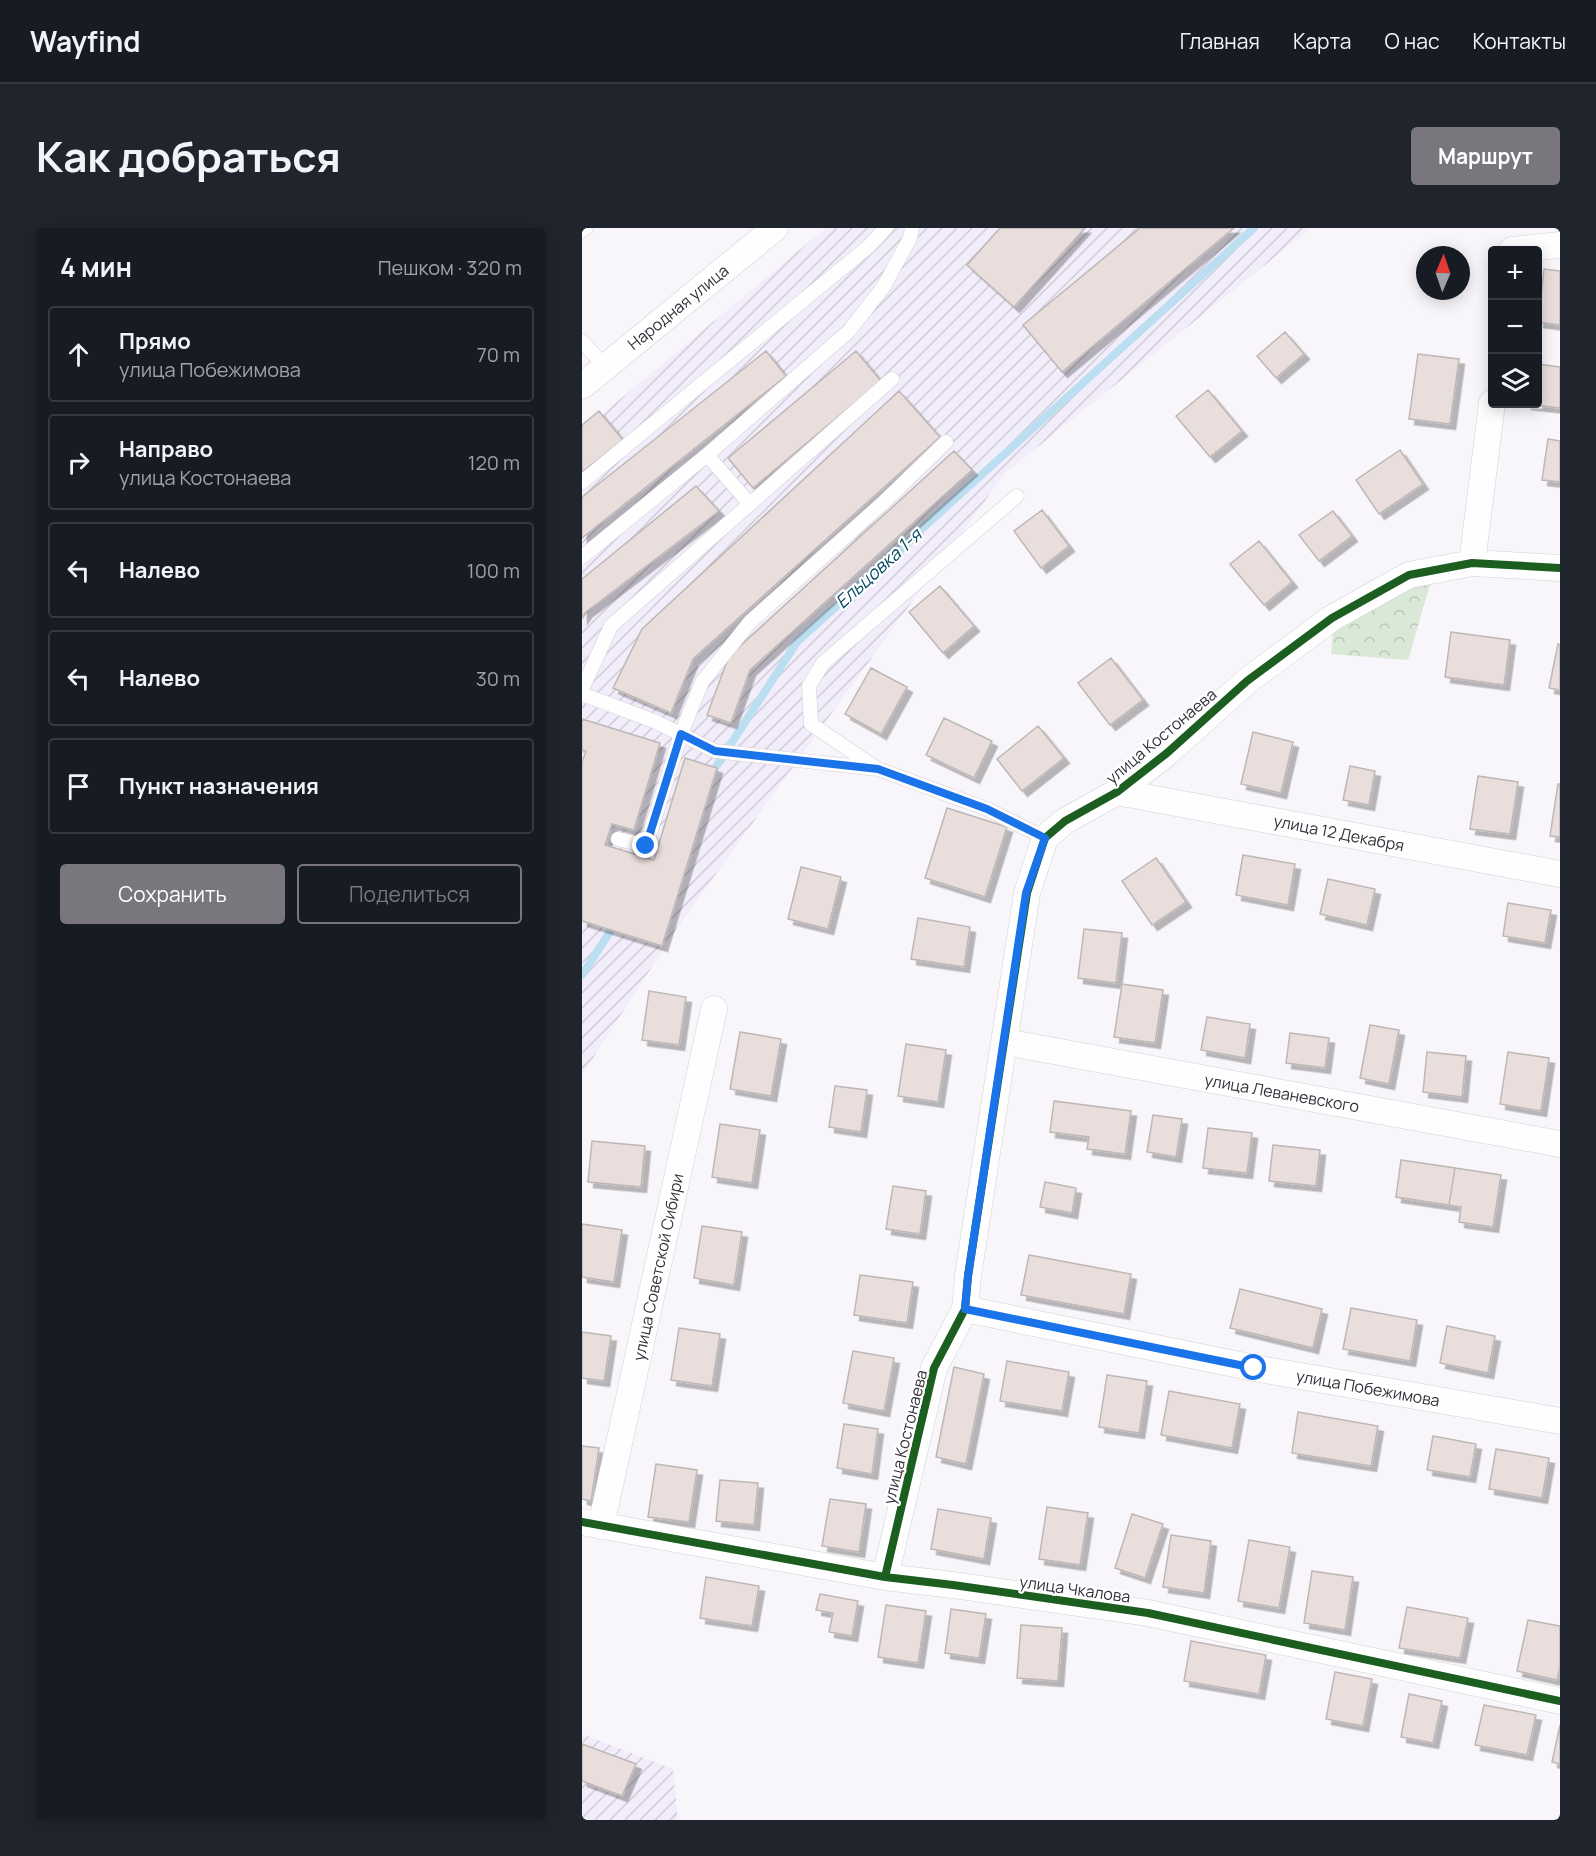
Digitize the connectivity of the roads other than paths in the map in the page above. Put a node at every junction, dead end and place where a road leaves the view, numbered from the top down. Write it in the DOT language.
graph roads {
  1 [pos="586,228"];
  2 [pos="775,228"];
  3 [pos="886,228"];
  4 [pos="912,228"];
  5 [pos="582,231"];
  6 [pos="1560,245"];
  7 [pos="1542,247"];
  8 [pos="582,341"];
  9 [pos="605,368"];
  10 [pos="892,379"];
  11 [pos="582,386"];
  12 [pos="1491,408"];
  13 [pos="946,442"];
  14 [pos="707,455"];
  15 [pos="582,482"];
  16 [pos="1017,496"];
  17 [pos="750,504"];
  18 [pos="582,557"];
  19 [pos="1472,563"];
  20 [pos="1560,568"];
  21 [pos="582,689"];
  22 [pos="582,694"];
  23 [pos="681,734"];
  24 [pos="878,769"];
  25 [pos="1117,792"];
  26 [pos="618,838"];
  27 [pos="1045,838"];
  28 [pos="1560,874"];
  29 [pos="714,1010"];
  30 [pos="1005,1042"];
  31 [pos="1560,1144"];
  32 [pos="965,1309"];
  33 [pos="1560,1421"];
  34 [pos="592,1524"];
  35 [pos="885,1577"];
  36 [pos="1560,1701"];
  1 -- 5 [label="lane"];
  2 -- 9 [label="street, Народная улица"];
  3 -- 15 [label="lane"];
  4 -- 14 [label="lane"];
  6 -- 7 [label="street"];
  8 -- 9 [label="lane"];
  9 -- 11 [label="street, Народная улица"];
  10 -- 17 [label="lane"];
  12 -- 19 [label="street"];
  13 -- 23 [label="lane"];
  14 -- 17 [label="lane"];
  14 -- 18 [label="lane"];
  16 -- 24 [label="lane"];
  17 -- 21 [label="lane"];
  19 -- 20 [label="street, улица Костонаева"];
  19 -- 25 [label="street, улица Костонаева"];
  22 -- 23 [label="lane"];
  23 -- 24 [label="lane"];
  23 -- 26 [label="lane"];
  24 -- 27 [label="lane"];
  25 -- 27 [label="street, улица Костонаева"];
  25 -- 28 [label="street, улица 12 Декабря"];
  27 -- 30 [label="street, улица Костонаева"];
  29 -- 34 [label="street, улица Советской Сибири"];
  30 -- 31 [label="street, улица Леваневского"];
  30 -- 32 [label="street, улица Костонаева"];
  32 -- 33 [label="street, улица Побежимова"];
  32 -- 35 [label="street, улица Костонаева"];
  34 -- 35 [label="street, улица Чкалова"];
  35 -- 36 [label="street, улица Чкалова"];
}
